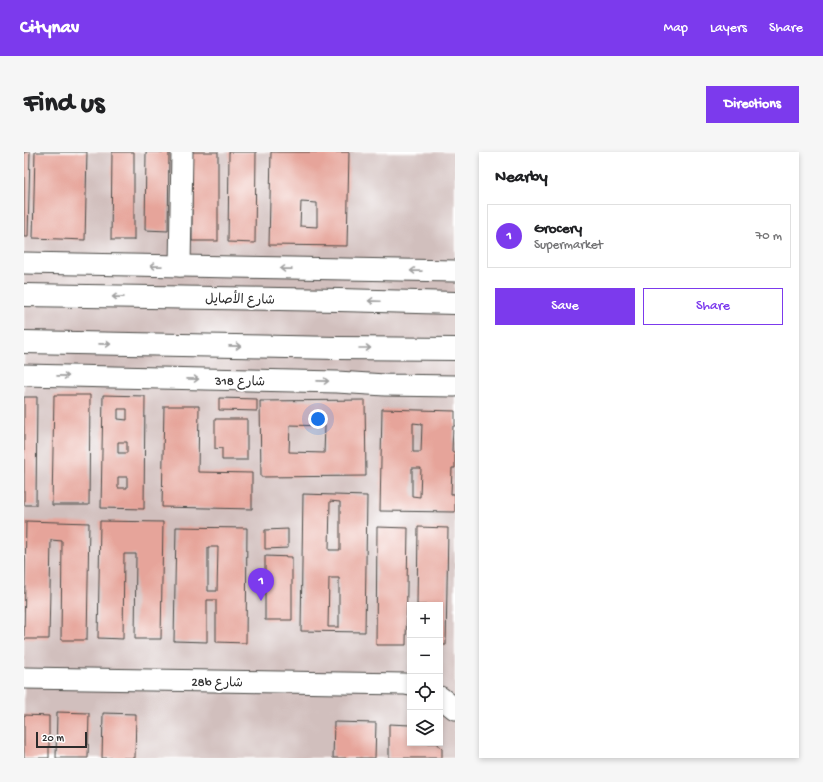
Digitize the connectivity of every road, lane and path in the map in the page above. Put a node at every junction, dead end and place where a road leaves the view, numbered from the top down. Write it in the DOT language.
graph roads {
  1 [pos="182,152"];
  2 [pos="24,263"];
  3 [pos="180,266"];
  4 [pos="455,271"];
  5 [pos="24,295"];
  6 [pos="455,303"];
  7 [pos="24,342"];
  8 [pos="455,349"];
  9 [pos="24,375"];
  10 [pos="455,386"];
  11 [pos="24,678"];
  12 [pos="407,684"];
  13 [pos="443,699"];
  14 [pos="455,709"];
  1 -- 3 [label="street"];
  3 -- 2 [label="street, one-way"];
  4 -- 3 [label="street, one-way"];
  6 -- 5 [label="main road, شارع الأصايل, one-way"];
  7 -- 8 [label="main road, one-way"];
  9 -- 10 [label="street, شارع 318, one-way"];
  11 -- 12 [label="street, 28b شارع"];
  13 -- 14 [label="street"];
}
